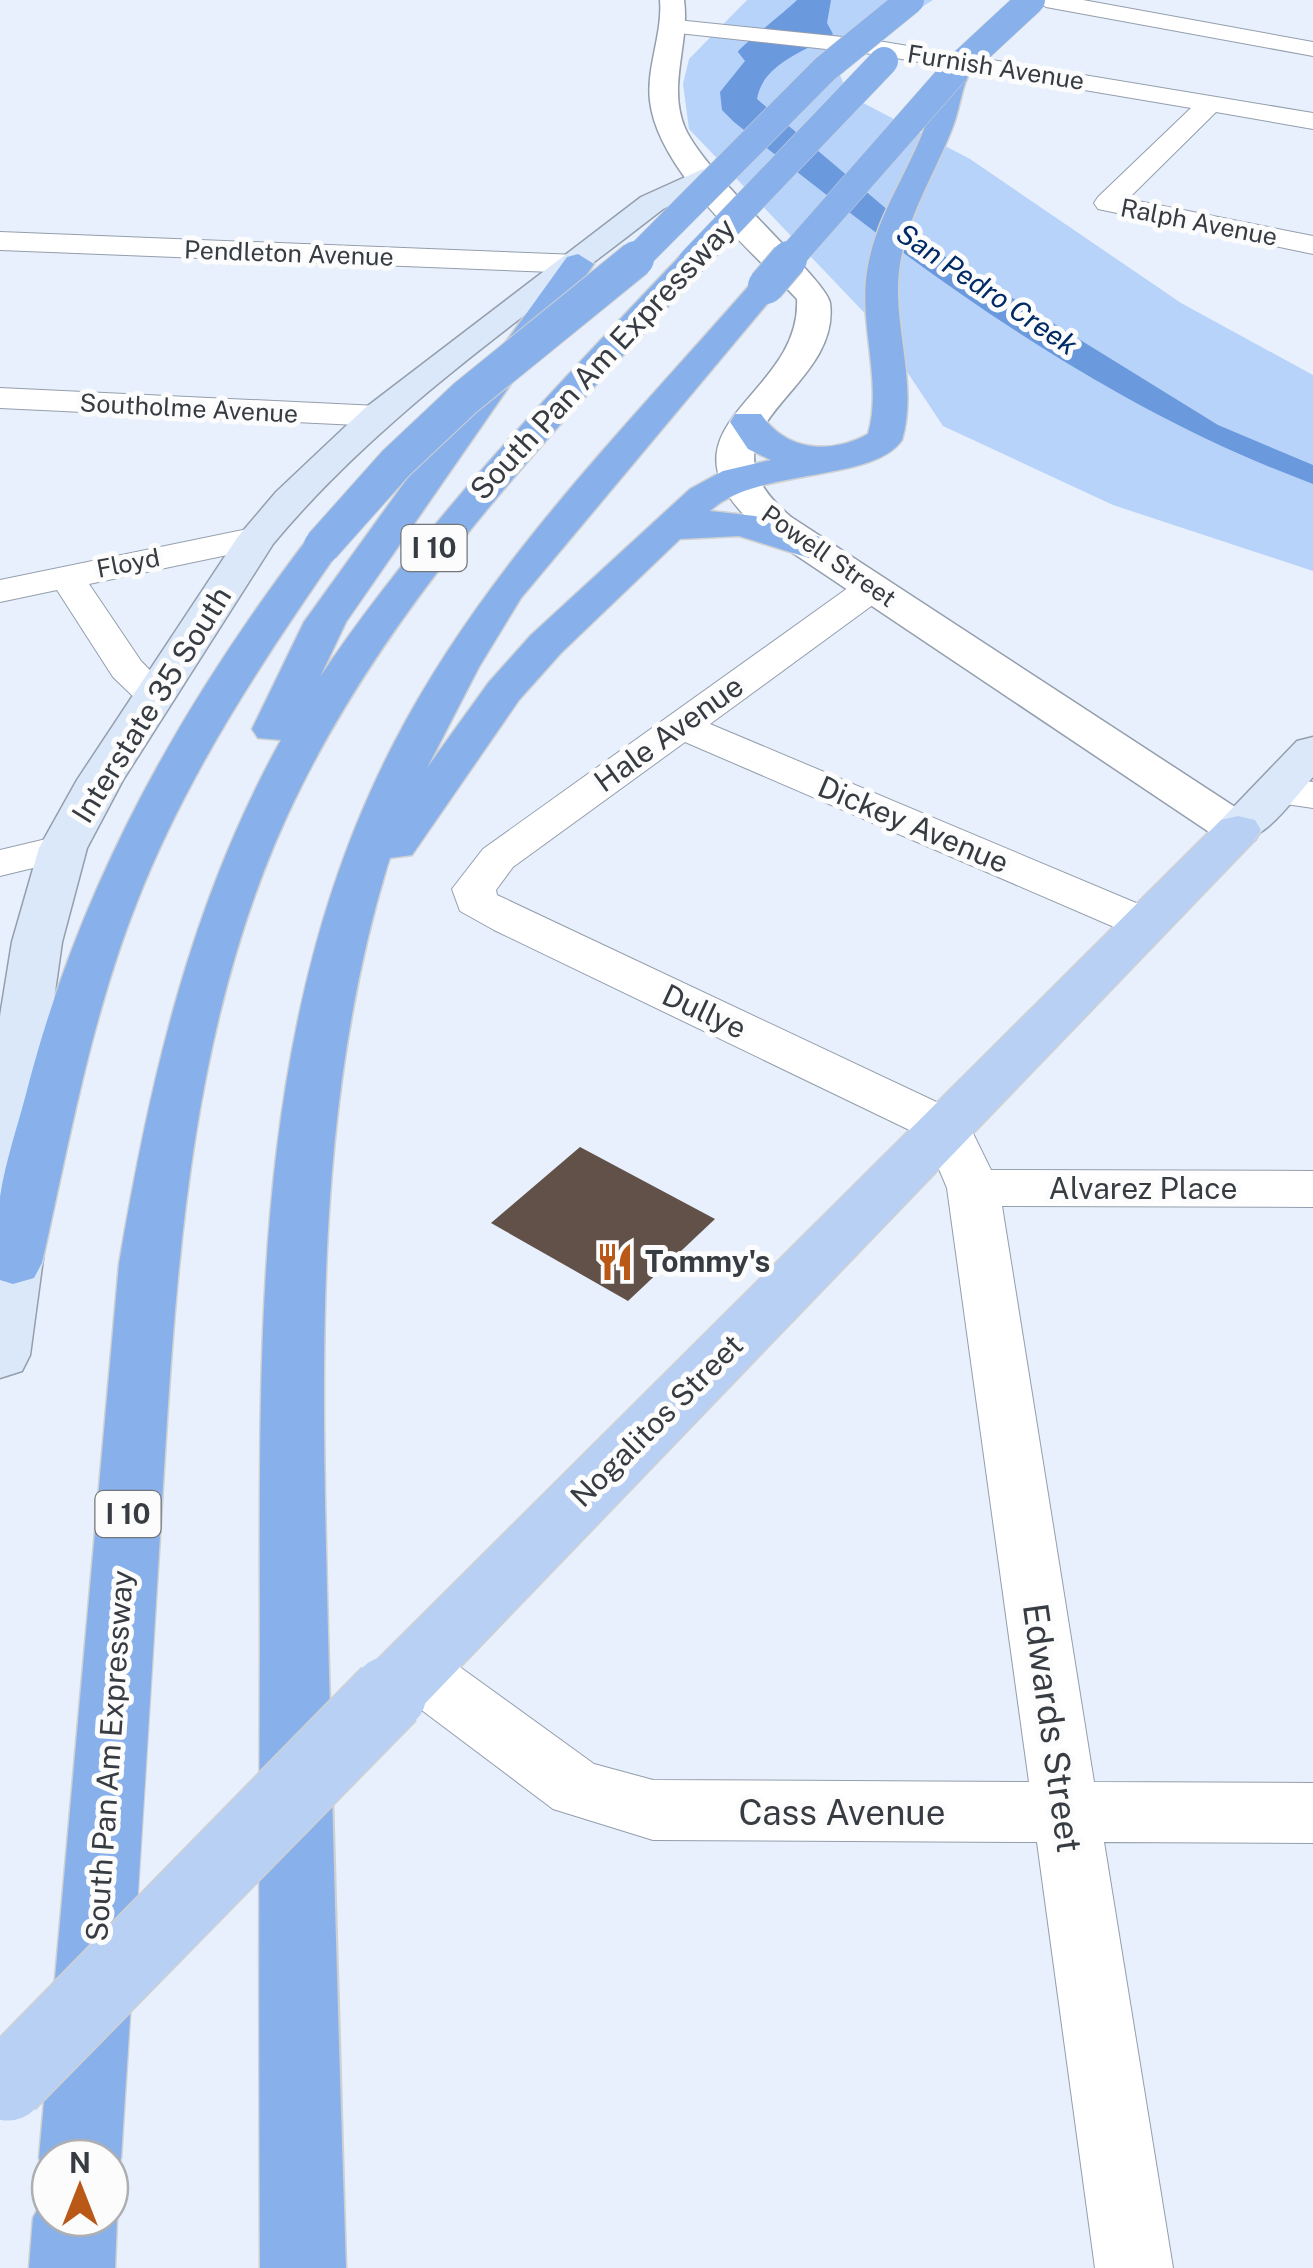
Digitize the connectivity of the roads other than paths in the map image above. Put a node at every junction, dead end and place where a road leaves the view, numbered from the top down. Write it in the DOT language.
graph roads {
  1 [pos="910,0"];
  2 [pos="940,0"];
  3 [pos="998,0"];
  4 [pos="1040,1"];
  5 [pos="675,13"];
  6 [pos="1313,49"];
  7 [pos="957,68"];
  8 [pos="1211,103"];
  9 [pos="1313,121"];
  10 [pos="703,178"];
  11 [pos="0,241"];
  12 [pos="1313,245"];
  13 [pos="578,264"];
  14 [pos="0,398"];
  15 [pos="378,416"];
  16 [pos="748,422"];
  17 [pos="862,452"];
  18 [pos="736,479"];
  19 [pos="664,532"];
  20 [pos="793,536"];
  21 [pos="256,538"];
  22 [pos="65,576"];
  23 [pos="872,588"];
  24 [pos="0,591"];
  25 [pos="154,695"];
  26 [pos="681,726"];
  27 [pos="1313,750"];
  28 [pos="1275,805"];
  29 [pos="64,848"];
  30 [pos="0,863"];
  31 [pos="238,880"];
  32 [pos="474,888"];
  33 [pos="350,908"];
  34 [pos="1144,923"];
  35 [pos="10,1056"];
  36 [pos="946,1127"];
  37 [pos="973,1188"];
  38 [pos="1313,1189"];
  39 [pos="13,1263"];
  40 [pos="0,1355"];
  41 [pos="401,1681"];
  42 [pos="1313,1813"];
  43 [pos="1064,1814"];
  44 [pos="4,2087"];
  45 [pos="82,2138"];
  46 [pos="74,2238"];
  47 [pos="72,2268"];
  48 [pos="303,2268"];
  49 [pos="1134,2268"];
  1 -- 39 [label="highway, bridge"];
  2 -- 31 [label="highway, South Pan Am Expressway / I 10, bridge"];
  3 -- 7 [label="highway"];
  4 -- 6 [label="street"];
  4 -- 7 [label="highway, I 10, bridge"];
  5 -- 8 [label="street, Furnish Avenue"];
  5 -- 10 [label="street, Powell Street"];
  7 -- 17 [label="highway"];
  7 -- 33 [label="highway, I 10, bridge"];
  8 -- 9 [label="street, Furnish Avenue"];
  8 -- 12 [label="street, Ralph Avenue"];
  10 -- 13 [label="main road, Interstate 35 South"];
  10 -- 16 [label="street, Powell Street"];
  11 -- 13 [label="street, Pendleton Avenue"];
  13 -- 15 [label="main road, Interstate 35 South"];
  13 -- 31 [label="highway"];
  14 -- 15 [label="street, Southolme Avenue"];
  15 -- 21 [label="main road, Interstate 35 South"];
  16 -- 17 [label="highway"];
  16 -- 18 [label="street, Powell Street"];
  17 -- 18 [label="highway"];
  17 -- 20 [label="highway"];
  18 -- 19 [label="highway"];
  18 -- 20 [label="street, Powell Street"];
  19 -- 20 [label="highway"];
  19 -- 33 [label="highway"];
  20 -- 23 [label="street, Powell Street"];
  21 -- 22 [label="street, Floyd"];
  21 -- 25 [label="main road, Interstate 35 South"];
  22 -- 24 [label="street, Floyd"];
  22 -- 25 [label="street"];
  23 -- 26 [label="street, Hale Avenue"];
  23 -- 28 [label="street, Powell Street"];
  25 -- 29 [label="main road, Interstate 35 South"];
  26 -- 32 [label="street, Hale Avenue"];
  26 -- 34 [label="street, Dickey Avenue"];
  27 -- 28 [label="main road, Nogalitos Street"];
  28 -- 34 [label="main road, Nogalitos Street"];
  29 -- 30 [label="street"];
  29 -- 35 [label="main road, Interstate 35 South"];
  31 -- 45 [label="highway, South Pan Am Expressway / I 10"];
  32 -- 36 [label="street, Dullye"];
  33 -- 48 [label="highway, I 10"];
  34 -- 36 [label="main road, Nogalitos Street"];
  35 -- 39 [label="main road, Interstate 35 South"];
  36 -- 37 [label="street, Edwards Street"];
  36 -- 41 [label="main road, Nogalitos Street"];
  37 -- 38 [label="street, Alvarez Place"];
  37 -- 43 [label="street, Edwards Street"];
  39 -- 40 [label="main road, Interstate 35 South"];
  41 -- 43 [label="street, Cass Avenue"];
  41 -- 44 [label="main road, Nogalitos Street, bridge"];
  42 -- 43 [label="street, Cass Avenue"];
  43 -- 49 [label="street, Edwards Street"];
  46 -- 47 [label="highway"];
}
